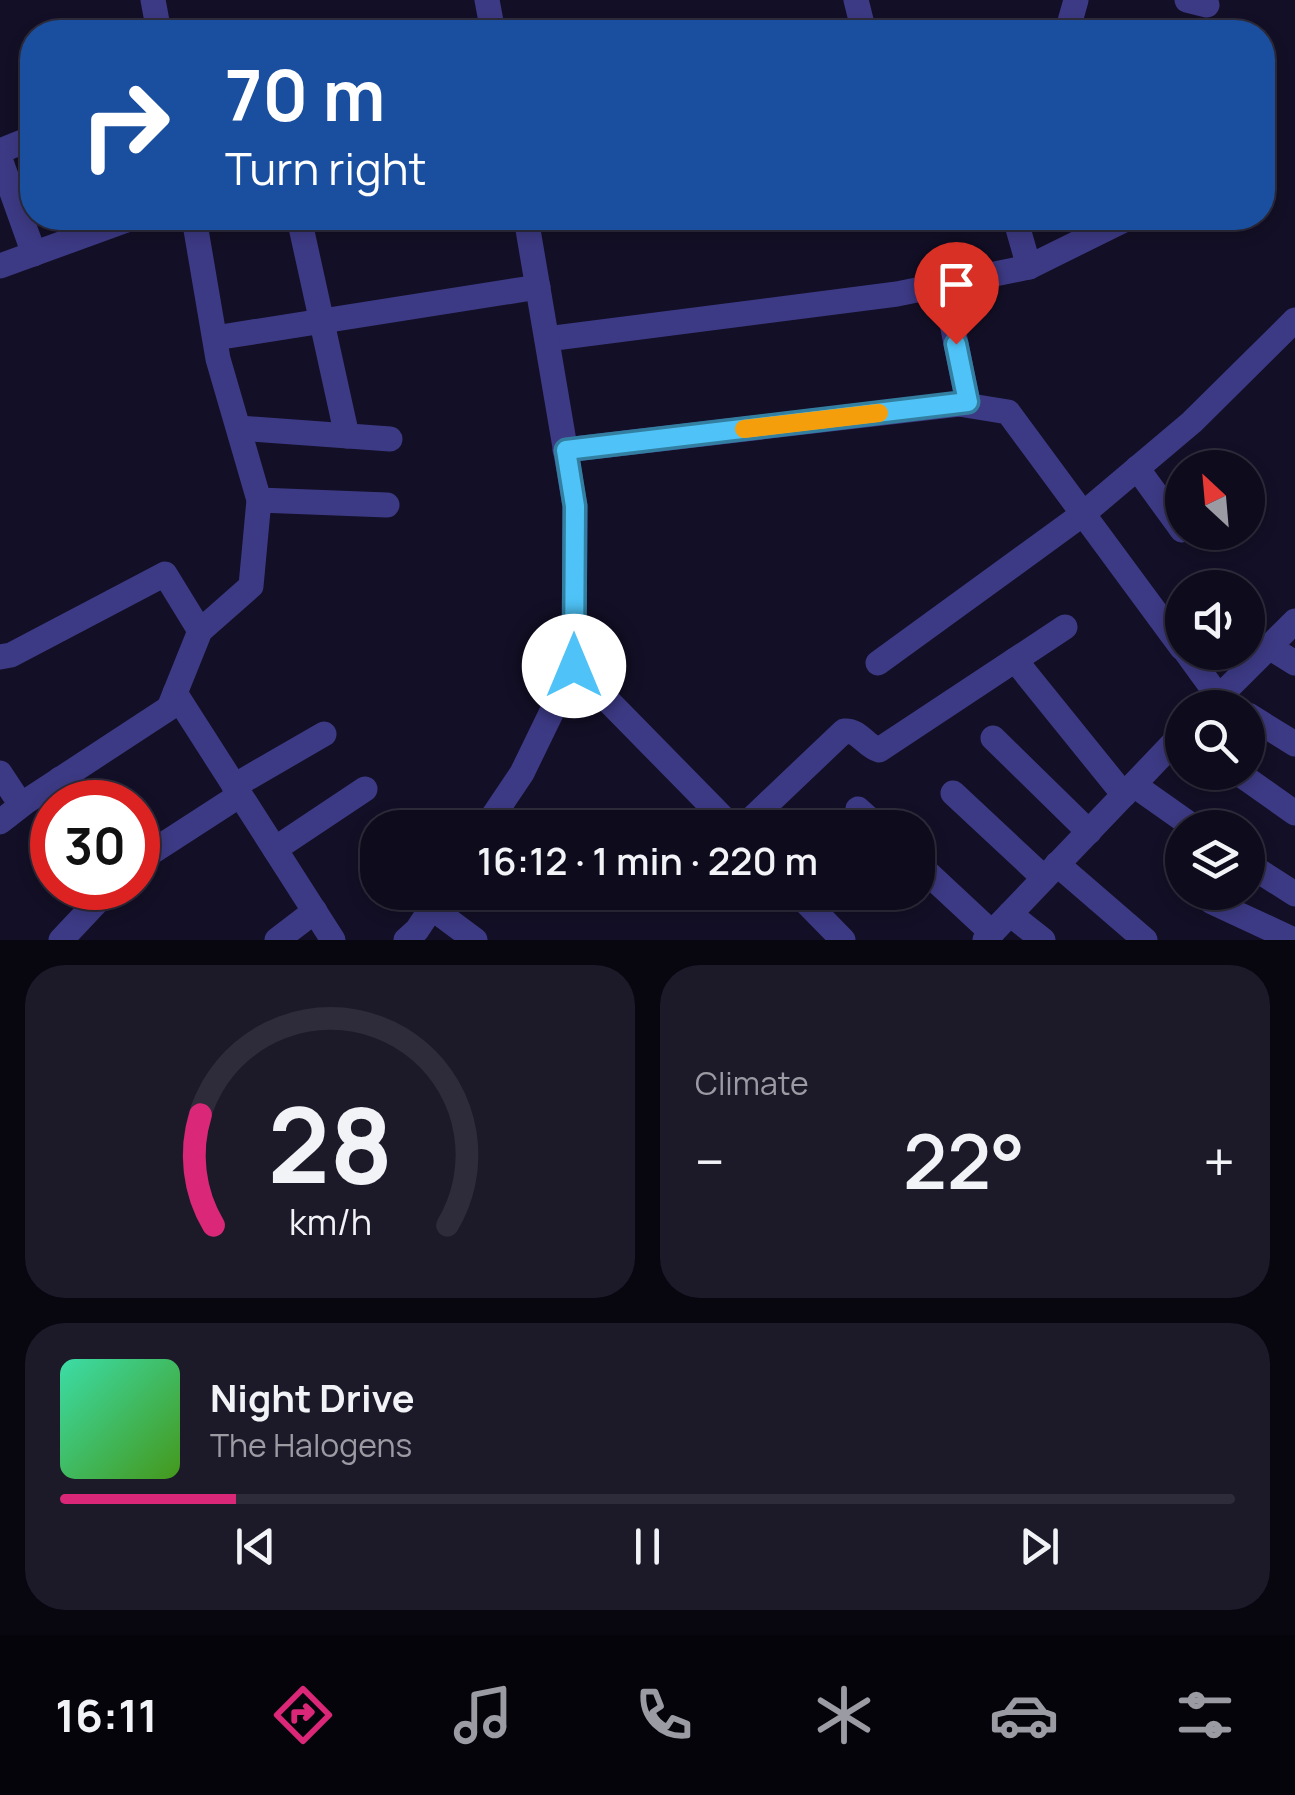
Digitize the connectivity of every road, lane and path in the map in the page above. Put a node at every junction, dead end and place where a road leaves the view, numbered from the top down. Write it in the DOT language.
graph roads {
  1 [pos="0,159"];
  2 [pos="20,215"];
  3 [pos="25,230"];
  4 [pos="99,230"];
  5 [pos="196,230"];
  6 [pos="301,230"];
  7 [pos="528,230"];
  8 [pos="1018,230"];
  9 [pos="1104,230"];
  10 [pos="34,254"];
  11 [pos="0,266"];
  12 [pos="1029,267"];
  13 [pos="944,284"];
  14 [pos="538,288"];
  15 [pos="1295,320"];
  16 [pos="322,322"];
  17 [pos="215,338"];
  18 [pos="547,339"];
  19 [pos="959,404"];
  20 [pos="239,428"];
  21 [pos="348,436"];
  22 [pos="390,438"];
  23 [pos="566,450"];
  24 [pos="1137,468"];
  25 [pos="259,500"];
  26 [pos="386,505"];
  27 [pos="1165,506"];
  28 [pos="1083,514"];
  29 [pos="1295,621"];
  30 [pos="1165,624"];
  31 [pos="1065,626"];
  32 [pos="200,631"];
  33 [pos="1268,646"];
  34 [pos="0,657"];
  35 [pos="1016,660"];
  36 [pos="878,663"];
  37 [pos="1295,663"];
  38 [pos="574,666"];
  39 [pos="1232,690"];
  40 [pos="174,693"];
  41 [pos="1265,725"];
  42 [pos="324,734"];
  43 [pos="993,738"];
  44 [pos="1295,744"];
  45 [pos="1165,752"];
  46 [pos="0,773"];
  47 [pos="60,779"];
  48 [pos="365,788"];
  49 [pos="237,790"];
  50 [pos="1129,790"];
  51 [pos="1262,790"];
  52 [pos="952,793"];
  53 [pos="21,806"];
  54 [pos="498,810"];
  55 [pos="714,810"];
  56 [pos="761,810"];
  57 [pos="1165,811"];
  58 [pos="1295,813"];
  59 [pos="0,822"];
  60 [pos="1089,832"];
  61 [pos="160,844"];
  62 [pos="275,849"];
  63 [pos="1050,871"];
  64 [pos="1265,875"];
  65 [pos="935,881"];
  66 [pos="1295,894"];
  67 [pos="89,910"];
  68 [pos="430,910"];
  69 [pos="446,910"];
  70 [pos="814,910"];
  71 [pos="1229,910"];
  72 [pos="315,912"];
  73 [pos="1010,914"];
  74 [pos="988,936"];
  75 [pos="61,940"];
  76 [pos="278,940"];
  77 [pos="334,940"];
  78 [pos="406,940"];
  79 [pos="475,940"];
  80 [pos="843,940"];
  81 [pos="1042,940"];
  82 [pos="1145,940"];
  83 [pos="1294,940"];
  1 -- 2 [label="street"];
  3 -- 10 [label="street"];
  4 -- 10 [label="street"];
  5 -- 17 [label="street"];
  6 -- 16 [label="street"];
  7 -- 14 [label="street"];
  8 -- 12 [label="street"];
  9 -- 12 [label="street"];
  10 -- 11 [label="street"];
  12 -- 13 [label="street"];
  13 -- 18 [label="street"];
  13 -- 19 [label="street"];
  14 -- 16 [label="street"];
  14 -- 18 [label="street"];
  15 -- 24 [label="street"];
  16 -- 17 [label="street"];
  16 -- 21 [label="street"];
  17 -- 20 [label="street"];
  18 -- 23 [label="street"];
  19 -- 23 [label="street"];
  19 -- 28 [label="street"];
  20 -- 21 [label="street"];
  20 -- 25 [label="street"];
  21 -- 22 [label="street"];
  23 -- 38 [label="street"];
  24 -- 27 [label="street"];
  24 -- 28 [label="street"];
  25 -- 26 [label="street"];
  25 -- 32 [label="street"];
  28 -- 30 [label="street"];
  28 -- 36 [label="street"];
  29 -- 33 [label="street"];
  31 -- 35 [label="street"];
  32 -- 34 [label="street"];
  32 -- 40 [label="street"];
  33 -- 37 [label="street"];
  33 -- 39 [label="street"];
  35 -- 50 [label="street"];
  35 -- 56 [label="street"];
  38 -- 54 [label="street"];
  38 -- 55 [label="street"];
  40 -- 47 [label="street"];
  40 -- 49 [label="street"];
  41 -- 44 [label="street"];
  42 -- 49 [label="street"];
  43 -- 60 [label="street"];
  45 -- 50 [label="street"];
  46 -- 53 [label="street"];
  47 -- 53 [label="street"];
  48 -- 62 [label="street"];
  49 -- 61 [label="street"];
  49 -- 62 [label="street"];
  50 -- 57 [label="street"];
  50 -- 60 [label="street"];
  51 -- 58 [label="street"];
  52 -- 63 [label="street"];
  53 -- 59 [label="street"];
  60 -- 63 [label="street"];
  62 -- 72 [label="street"];
  63 -- 73 [label="street"];
  63 -- 82 [label="street"];
  64 -- 66 [label="street"];
  65 -- 74 [label="street"];
  67 -- 75 [label="street"];
  68 -- 78 [label="street"];
  69 -- 79 [label="street"];
  70 -- 80 [label="street"];
  71 -- 83 [label="street"];
  72 -- 76 [label="street"];
  72 -- 77 [label="street"];
  73 -- 74 [label="street"];
  73 -- 81 [label="street"];
}
